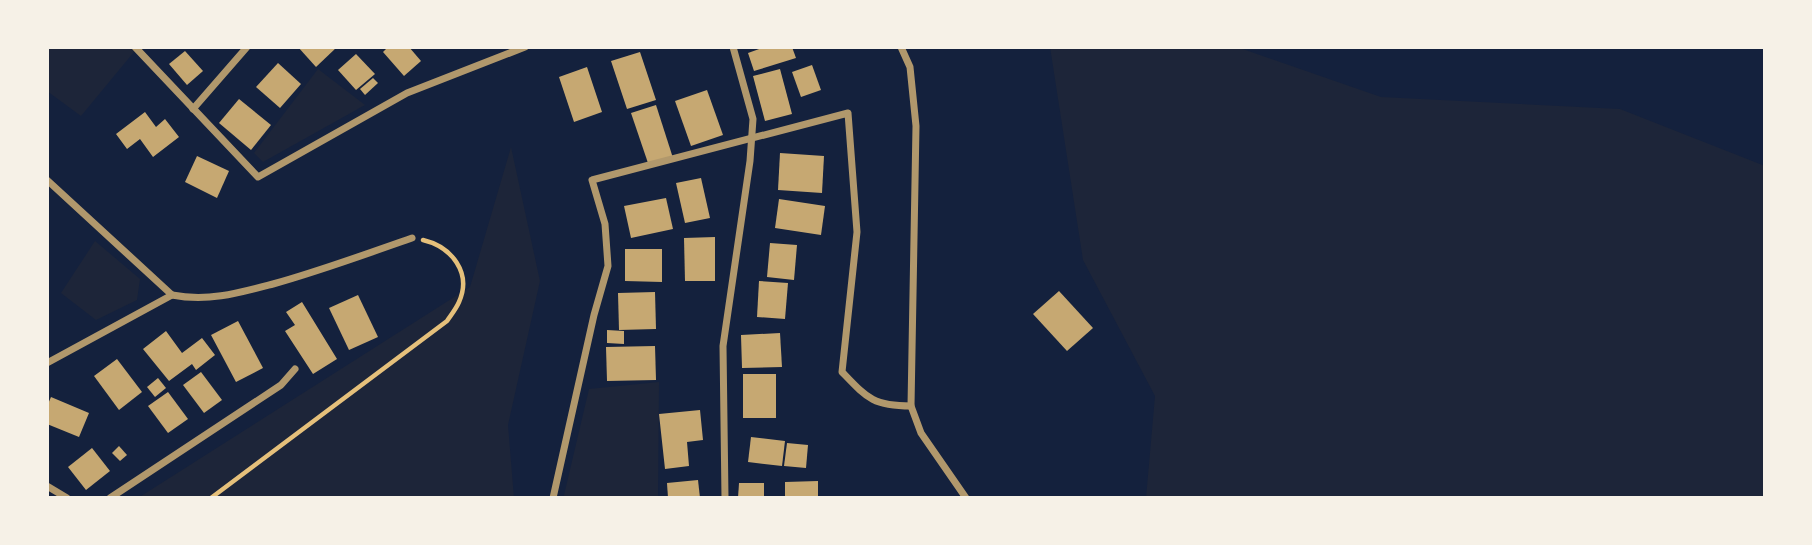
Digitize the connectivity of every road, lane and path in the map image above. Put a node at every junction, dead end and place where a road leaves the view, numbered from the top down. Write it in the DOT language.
graph roads {
  1 [pos="135,47"];
  2 [pos="247,47"];
  3 [pos="525,47"];
  4 [pos="733,47"];
  5 [pos="901,47"];
  6 [pos="193,109"];
  7 [pos="751,138"];
  8 [pos="47,180"];
  9 [pos="412,237"];
  10 [pos="172,295"];
  11 [pos="47,363"];
  12 [pos="295,369"];
  13 [pos="911,406"];
  14 [pos="47,486"];
  15 [pos="67,498"];
  16 [pos="110,498"];
  17 [pos="211,498"];
  18 [pos="554,498"];
  19 [pos="725,498"];
  20 [pos="965,498"];
  1 -- 6 [label="street"];
  2 -- 6 [label="street"];
  3 -- 6 [label="street"];
  4 -- 7 [label="street"];
  5 -- 13 [label="street"];
  7 -- 13 [label="street"];
  7 -- 18 [label="street"];
  7 -- 19 [label="street"];
  8 -- 10 [label="street"];
  9 -- 10 [label="street"];
  9 -- 17 [label="path"];
  10 -- 11 [label="street"];
  12 -- 16 [label="street"];
  13 -- 20 [label="street"];
  14 -- 15 [label="street"];
}
